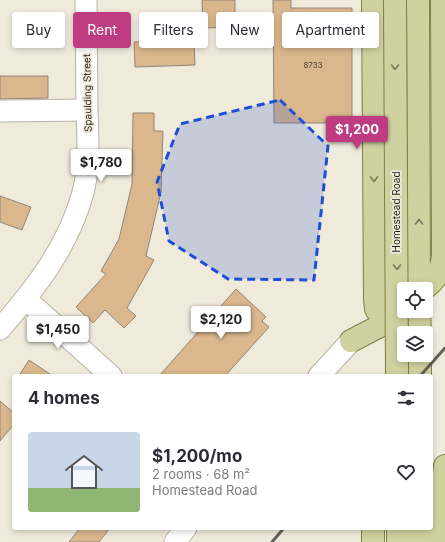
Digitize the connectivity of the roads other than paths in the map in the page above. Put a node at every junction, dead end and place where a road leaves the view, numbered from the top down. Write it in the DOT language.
graph roads {
  1 [pos="86,0"];
  2 [pos="373,0"];
  3 [pos="395,0"];
  4 [pos="418,0"];
  5 [pos="442,0"];
  6 [pos="87,110"];
  7 [pos="0,111"];
  8 [pos="419,282"];
  9 [pos="433,282"];
  10 [pos="26,299"];
  11 [pos="374,299"];
  12 [pos="397,312"];
  13 [pos="0,328"];
  14 [pos="351,341"];
  15 [pos="420,362"];
  16 [pos="109,374"];
  17 [pos="321,374"];
  18 [pos="397,374"];
  19 [pos="420,374"];
  20 [pos="445,460"];
  21 [pos="445,466"];
  22 [pos="433,472"];
  23 [pos="436,492"];
  24 [pos="184,530"];
  25 [pos="398,530"];
  26 [pos="420,530"];
  27 [pos="175,542"];
  28 [pos="398,542"];
  29 [pos="420,542"];
  30 [pos="442,542"];
  1 -- 6 [label="street, Spaulding Street"];
  2 -- 11 [label="main road, one-way"];
  3 -- 18 [label="main road, Homestead Road, one-way, bridge"];
  8 -- 4 [label="main road, one-way"];
  5 -- 9 [label="main road"];
  6 -- 7 [label="street"];
  6 -- 10 [label="street, Spaulding Street"];
  10 -- 13 [label="street, Spaulding Street"];
  10 -- 16 [label="street"];
  11 -- 12 [label="main road"];
  11 -- 14 [label="main road"];
  12 -- 14 [label="main road"];
  14 -- 17 [label="street"];
  15 -- 19 [label="main road"];
  20 -- 22 [label="street"];
  21 -- 23 [label="main road"];
  23 -- 30 [label="main road"];
  24 -- 27 [label="street"];
  25 -- 28 [label="main road"];
  26 -- 29 [label="main road"];
}
